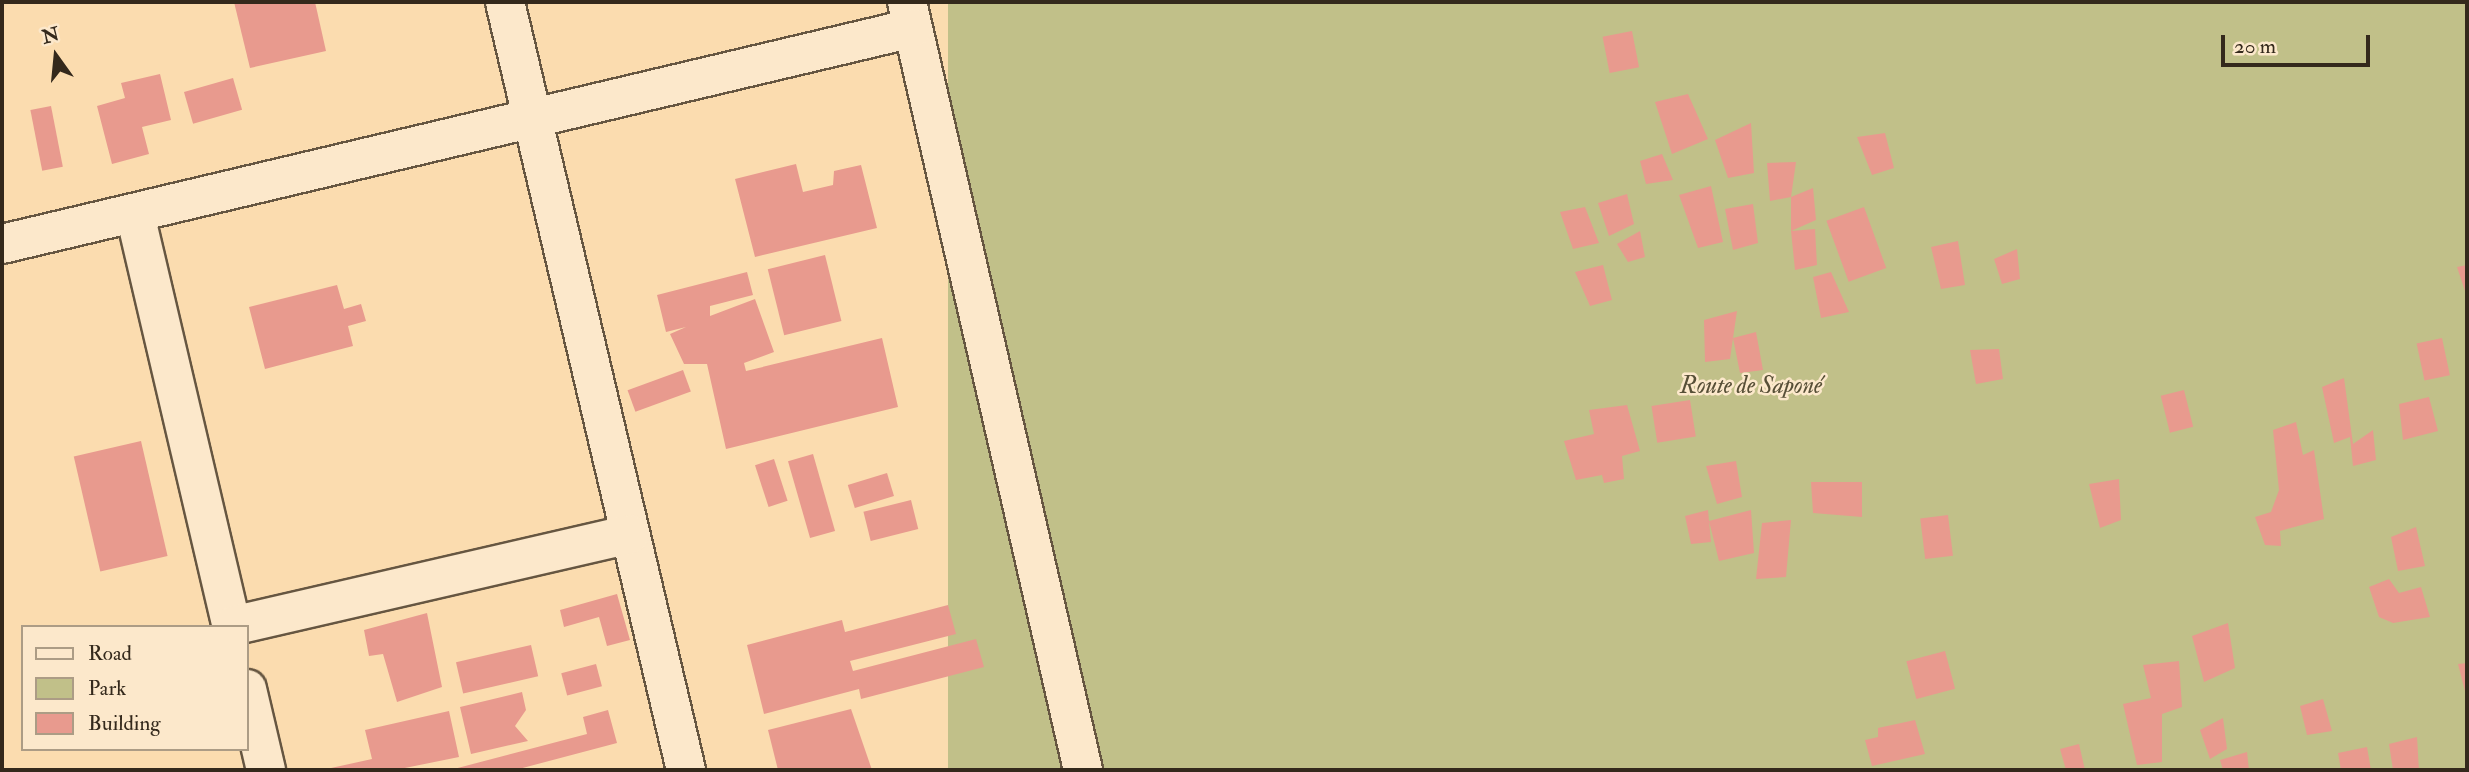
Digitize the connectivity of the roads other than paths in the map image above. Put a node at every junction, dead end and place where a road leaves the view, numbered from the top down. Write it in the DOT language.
graph roads {
  1 [pos="505,2"];
  2 [pos="910,15"];
  3 [pos="533,122"];
  4 [pos="135,214"];
  5 [pos="2,244"];
  6 [pos="630,534"];
  7 [pos="232,625"];
  8 [pos="236,625"];
  9 [pos="248,693"];
  10 [pos="266,770"];
  11 [pos="686,770"];
  12 [pos="1083,770"];
  1 -- 3 [label="street"];
  2 -- 3 [label="street"];
  2 -- 12 [label="street"];
  3 -- 4 [label="street"];
  3 -- 6 [label="street"];
  4 -- 5 [label="street"];
  4 -- 7 [label="street"];
  6 -- 8 [label="street"];
  6 -- 11 [label="street"];
  9 -- 10 [label="street"];
}
